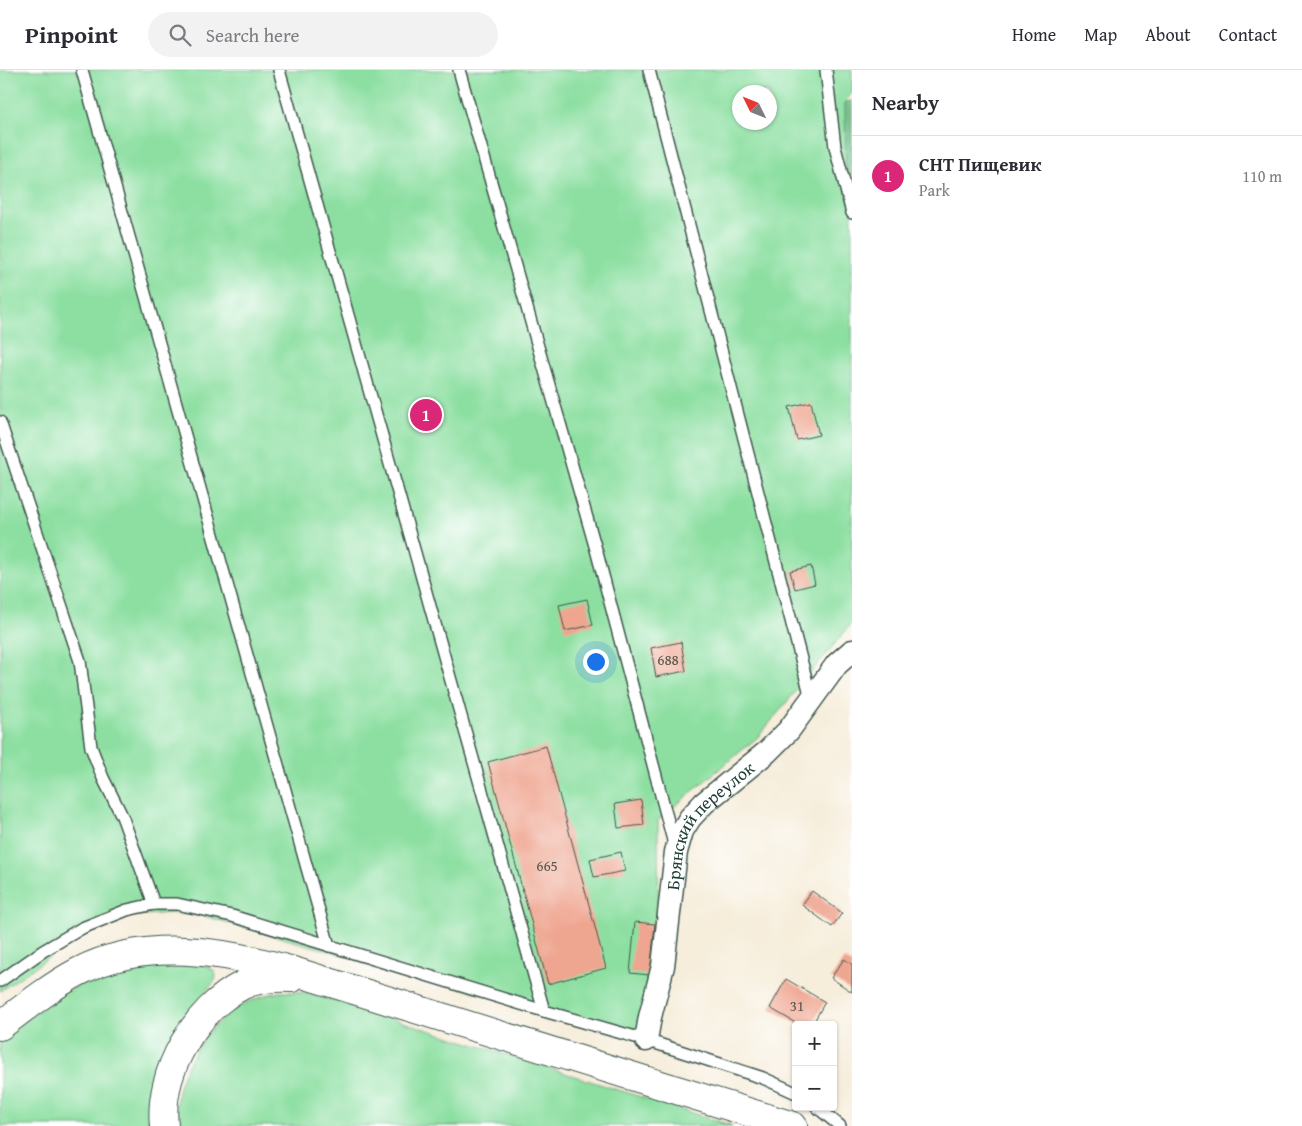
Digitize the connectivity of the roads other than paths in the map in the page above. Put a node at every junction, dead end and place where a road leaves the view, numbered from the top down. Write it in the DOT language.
graph roads {
  1 [pos="82,70"];
  2 [pos="279,70"];
  3 [pos="459,70"];
  4 [pos="649,70"];
  5 [pos="826,70"];
  6 [pos="852,213"];
  7 [pos="0,422"];
  8 [pos="852,640"];
  9 [pos="844,657"];
  10 [pos="811,698"];
  11 [pos="676,852"];
  12 [pos="154,904"];
  13 [pos="329,946"];
  14 [pos="0,979"];
  15 [pos="333,984"];
  16 [pos="544,1011"];
  17 [pos="0,1026"];
  18 [pos="646,1040"];
  19 [pos="792,1091"];
  20 [pos="822,1111"];
  21 [pos="788,1125"];
  22 [pos="164,1126"];
  23 [pos="840,1126"];
  1 -- 13 [label="lane"];
  2 -- 16 [label="lane"];
  3 -- 11 [label="lane"];
  4 -- 10 [label="lane"];
  5 -- 6 [label="lane"];
  7 -- 12 [label="lane"];
  8 -- 9 [label="lane"];
  9 -- 10 [label="street, Брянский переулок"];
  10 -- 11 [label="street, Брянский переулок"];
  11 -- 18 [label="street, Брянский переулок"];
  12 -- 13 [label="lane"];
  12 -- 14 [label="lane"];
  13 -- 16 [label="lane"];
  15 -- 17 [label="highway"];
  15 -- 21 [label="highway"];
  15 -- 22 [label="highway"];
  16 -- 18 [label="lane"];
  18 -- 19 [label="lane"];
  20 -- 23 [label="lane"];
}
